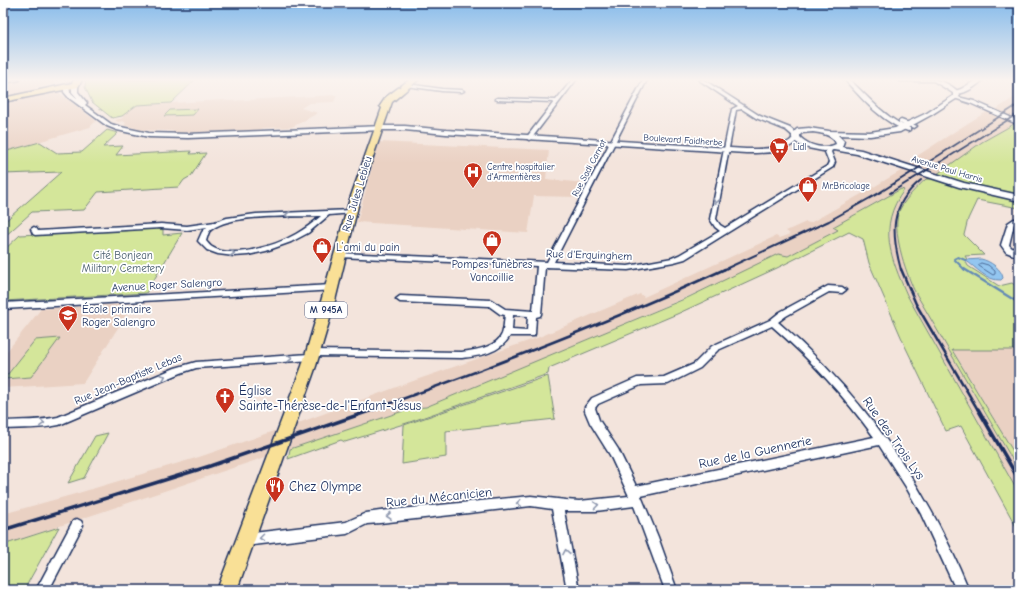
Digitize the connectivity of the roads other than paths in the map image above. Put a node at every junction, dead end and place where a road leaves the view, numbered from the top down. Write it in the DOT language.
graph roads {
  1 [pos="86,108"];
  2 [pos="386,108"];
  3 [pos="553,108"];
  4 [pos="631,108"];
  5 [pos="739,108"];
  6 [pos="743,108"];
  7 [pos="877,108"];
  8 [pos="938,108"];
  9 [pos="985,108"];
  10 [pos="1019,123"];
  11 [pos="774,124"];
  12 [pos="908,127"];
  13 [pos="377,129"];
  14 [pos="804,130"];
  15 [pos="829,134"];
  16 [pos="796,137"];
  17 [pos="530,138"];
  18 [pos="613,143"];
  19 [pos="836,145"];
  20 [pos="812,147"];
  21 [pos="726,151"];
  22 [pos="832,163"];
  23 [pos="1019,198"];
  24 [pos="351,212"];
  25 [pos="327,213"];
  26 [pos="1019,221"];
  27 [pos="218,224"];
  28 [pos="34,229"];
  29 [pos="725,231"];
  30 [pos="1019,255"];
  31 [pos="340,256"];
  32 [pos="540,264"];
  33 [pos="549,264"];
  34 [pos="332,288"];
  35 [pos="842,290"];
  36 [pos="400,299"];
  37 [pos="3,306"];
  38 [pos="509,313"];
  39 [pos="535,314"];
  40 [pos="773,322"];
  41 [pos="507,333"];
  42 [pos="313,355"];
  43 [pos="3,425"];
  44 [pos="882,440"];
  45 [pos="635,496"];
  46 [pos="557,505"];
  47 [pos="77,525"];
  48 [pos="245,540"];
  49 [pos="42,590"];
  50 [pos="227,590"];
  51 [pos="572,590"];
  52 [pos="671,590"];
  53 [pos="963,590"];
  1 -- 13 [label="street, Boulevard Faidherbe"];
  2 -- 13 [label="main road, Rue Jules Lebleu / M 945A"];
  3 -- 17 [label="street"];
  4 -- 18 [label="street, Rue Sadi Carnot"];
  5 -- 21 [label="street"];
  6 -- 11 [label="street"];
  7 -- 12 [label="street"];
  8 -- 12 [label="main road"];
  9 -- 10 [label="street"];
  11 -- 14 [label="street"];
  11 -- 16 [label="street"];
  12 -- 15 [label="main road"];
  12 -- 19 [label="main road"];
  13 -- 17 [label="street, Boulevard Faidherbe"];
  13 -- 24 [label="main road, Rue Jules Lebleu / M 945A"];
  14 -- 15 [label="main road"];
  14 -- 16 [label="main road"];
  15 -- 19 [label="main road"];
  16 -- 20 [label="main road"];
  16 -- 21 [label="street, Boulevard Faidherbe"];
  17 -- 18 [label="street, Boulevard Faidherbe"];
  18 -- 21 [label="street, Boulevard Faidherbe"];
  18 -- 33 [label="street, Rue Sadi Carnot"];
  19 -- 20 [label="main road, Avenue Paul Harris"];
  19 -- 22 [label="street"];
  19 -- 23 [label="main road, Avenue Paul Harris"];
  20 -- 21 [label="street, Boulevard Faidherbe"];
  20 -- 22 [label="street"];
  21 -- 29 [label="street, one-way"];
  22 -- 29 [label="street, Rue d'Erquinghem"];
  24 -- 25 [label="street"];
  24 -- 31 [label="main road, Rue Jules Lebleu / M 945A"];
  25 -- 27 [label="street, one-way"];
  27 -- 25 [label="street, one-way"];
  26 -- 30 [label="street"];
  27 -- 28 [label="street"];
  29 -- 33 [label="street, Rue d'Erquinghem"];
  31 -- 32 [label="street, Rue d'Erquinghem"];
  31 -- 34 [label="main road, Rue Jules Lebleu / M 945A"];
  32 -- 33 [label="street, Rue d'Erquinghem"];
  32 -- 39 [label="street"];
  34 -- 37 [label="street, Avenue Roger Salengro"];
  34 -- 42 [label="main road, Rue Jules Lebleu / M 945A"];
  35 -- 40 [label="street"];
  36 -- 38 [label="street"];
  38 -- 39 [label="street"];
  38 -- 41 [label="street"];
  39 -- 41 [label="street"];
  40 -- 44 [label="street, Rue des Trois Lys"];
  40 -- 45 [label="street"];
  41 -- 42 [label="street, Rue Jean-Baptiste Lebas"];
  43 -- 42 [label="street, Rue Jean-Baptiste Lebas, one-way"];
  42 -- 48 [label="main road, Rue Jules Lebleu / M 945A"];
  44 -- 45 [label="street, Rue de la Guennerie"];
  44 -- 53 [label="street, Rue des Trois Lys"];
  46 -- 45 [label="street, Rue du Mécanicien, one-way"];
  45 -- 52 [label="street"];
  46 -- 48 [label="street, Rue du Mécanicien, one-way"];
  51 -- 46 [label="street, one-way"];
  47 -- 49 [label="street"];
  48 -- 50 [label="main road, M 945A"];
}
